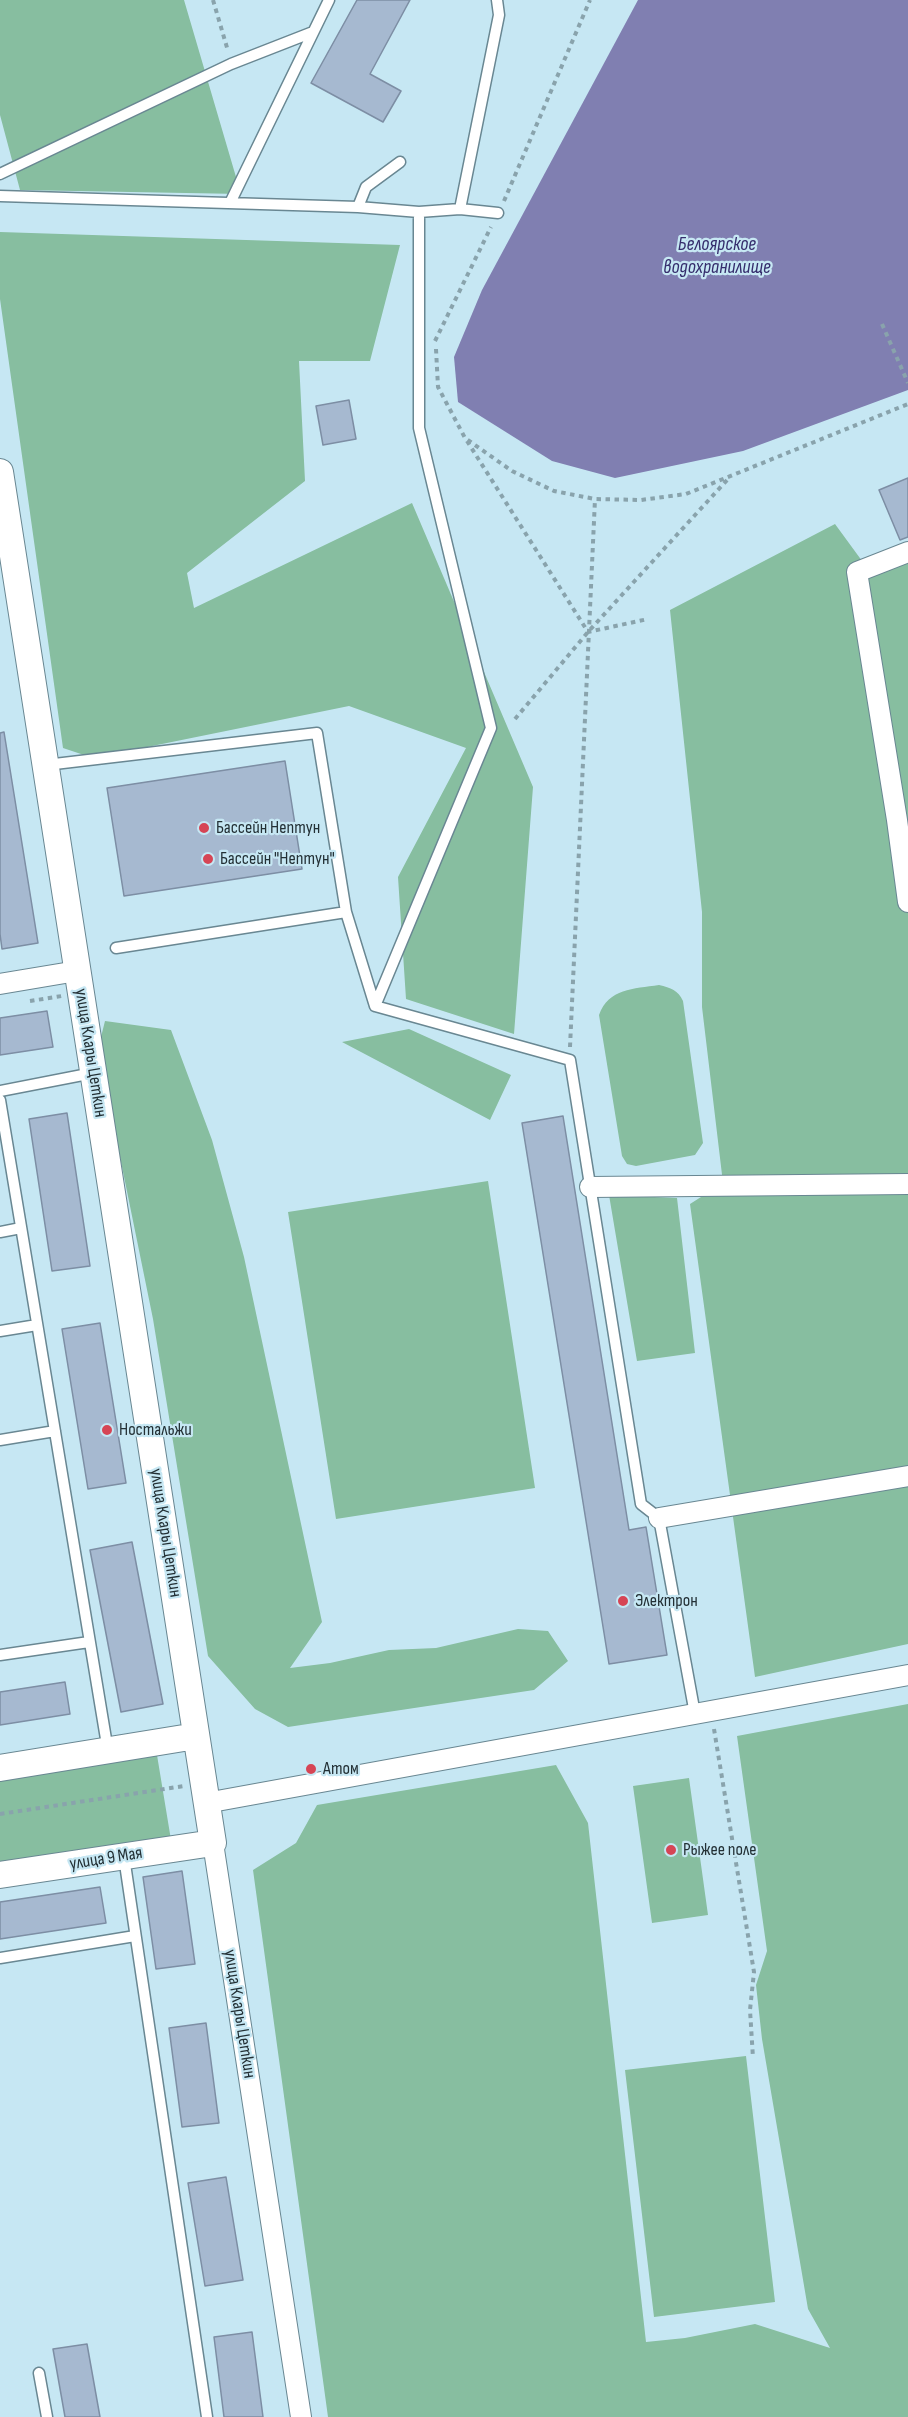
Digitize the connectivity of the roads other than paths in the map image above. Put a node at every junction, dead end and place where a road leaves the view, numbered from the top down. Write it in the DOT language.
graph roads {
  1 [pos="328,0"];
  2 [pos="496,0"];
  3 [pos="313,32"];
  4 [pos="400,162"];
  5 [pos="0,174"];
  6 [pos="0,196"];
  7 [pos="230,203"];
  8 [pos="358,207"];
  9 [pos="460,209"];
  10 [pos="419,212"];
  11 [pos="498,213"];
  12 [pos="0,472"];
  13 [pos="908,552"];
  14 [pos="45,765"];
  15 [pos="908,902"];
  16 [pos="346,912"];
  17 [pos="116,948"];
  18 [pos="79,982"];
  19 [pos="0,984"];
  20 [pos="375,1006"];
  21 [pos="93,1073"];
  22 [pos="0,1091"];
  23 [pos="0,1100"];
  24 [pos="908,1184"];
  25 [pos="590,1187"];
  26 [pos="21,1228"];
  27 [pos="0,1232"];
  28 [pos="37,1325"];
  29 [pos="0,1331"];
  30 [pos="55,1431"];
  31 [pos="0,1440"];
  32 [pos="908,1476"];
  33 [pos="659,1518"];
  34 [pos="89,1642"];
  35 [pos="0,1655"];
  36 [pos="908,1675"];
  37 [pos="703,1712"];
  38 [pos="196,1736"];
  39 [pos="108,1751"];
  40 [pos="0,1768"];
  41 [pos="206,1803"];
  42 [pos="213,1843"];
  43 [pos="124,1857"];
  44 [pos="0,1875"];
  45 [pos="135,1936"];
  46 [pos="0,1958"];
  47 [pos="39,2373"];
  48 [pos="47,2417"];
  49 [pos="207,2417"];
  50 [pos="302,2417"];
  1 -- 3 [label="lane"];
  2 -- 9 [label="lane"];
  3 -- 5 [label="lane"];
  3 -- 7 [label="lane"];
  4 -- 8 [label="lane"];
  6 -- 7 [label="lane"];
  7 -- 8 [label="lane"];
  8 -- 10 [label="lane"];
  9 -- 10 [label="lane"];
  9 -- 11 [label="lane"];
  10 -- 20 [label="lane"];
  12 -- 14 [label="street, улица Клары Цеткин"];
  13 -- 15 [label="street"];
  14 -- 16 [label="lane"];
  14 -- 18 [label="street, улица Клары Цеткин"];
  16 -- 17 [label="lane"];
  16 -- 20 [label="lane"];
  18 -- 19 [label="street"];
  18 -- 21 [label="street, улица Клары Цеткин"];
  20 -- 25 [label="lane"];
  21 -- 22 [label="lane"];
  21 -- 38 [label="street, улица Клары Цеткин"];
  23 -- 26 [label="lane"];
  24 -- 25 [label="street"];
  25 -- 33 [label="lane"];
  26 -- 27 [label="lane"];
  26 -- 28 [label="lane"];
  28 -- 29 [label="lane"];
  28 -- 30 [label="lane"];
  30 -- 31 [label="lane"];
  30 -- 34 [label="lane"];
  32 -- 33 [label="street"];
  33 -- 37 [label="lane"];
  34 -- 35 [label="lane"];
  34 -- 39 [label="lane"];
  36 -- 37 [label="street"];
  37 -- 41 [label="street"];
  38 -- 39 [label="street"];
  38 -- 41 [label="street, улица Клары Цеткин"];
  39 -- 40 [label="street"];
  41 -- 42 [label="street, улица Клары Цеткин"];
  42 -- 43 [label="street, улица 9 Мая"];
  42 -- 50 [label="street, улица Клары Цеткин"];
  43 -- 44 [label="street, улица 9 Мая"];
  43 -- 45 [label="lane"];
  45 -- 46 [label="lane"];
  45 -- 49 [label="lane"];
  47 -- 48 [label="lane"];
}
